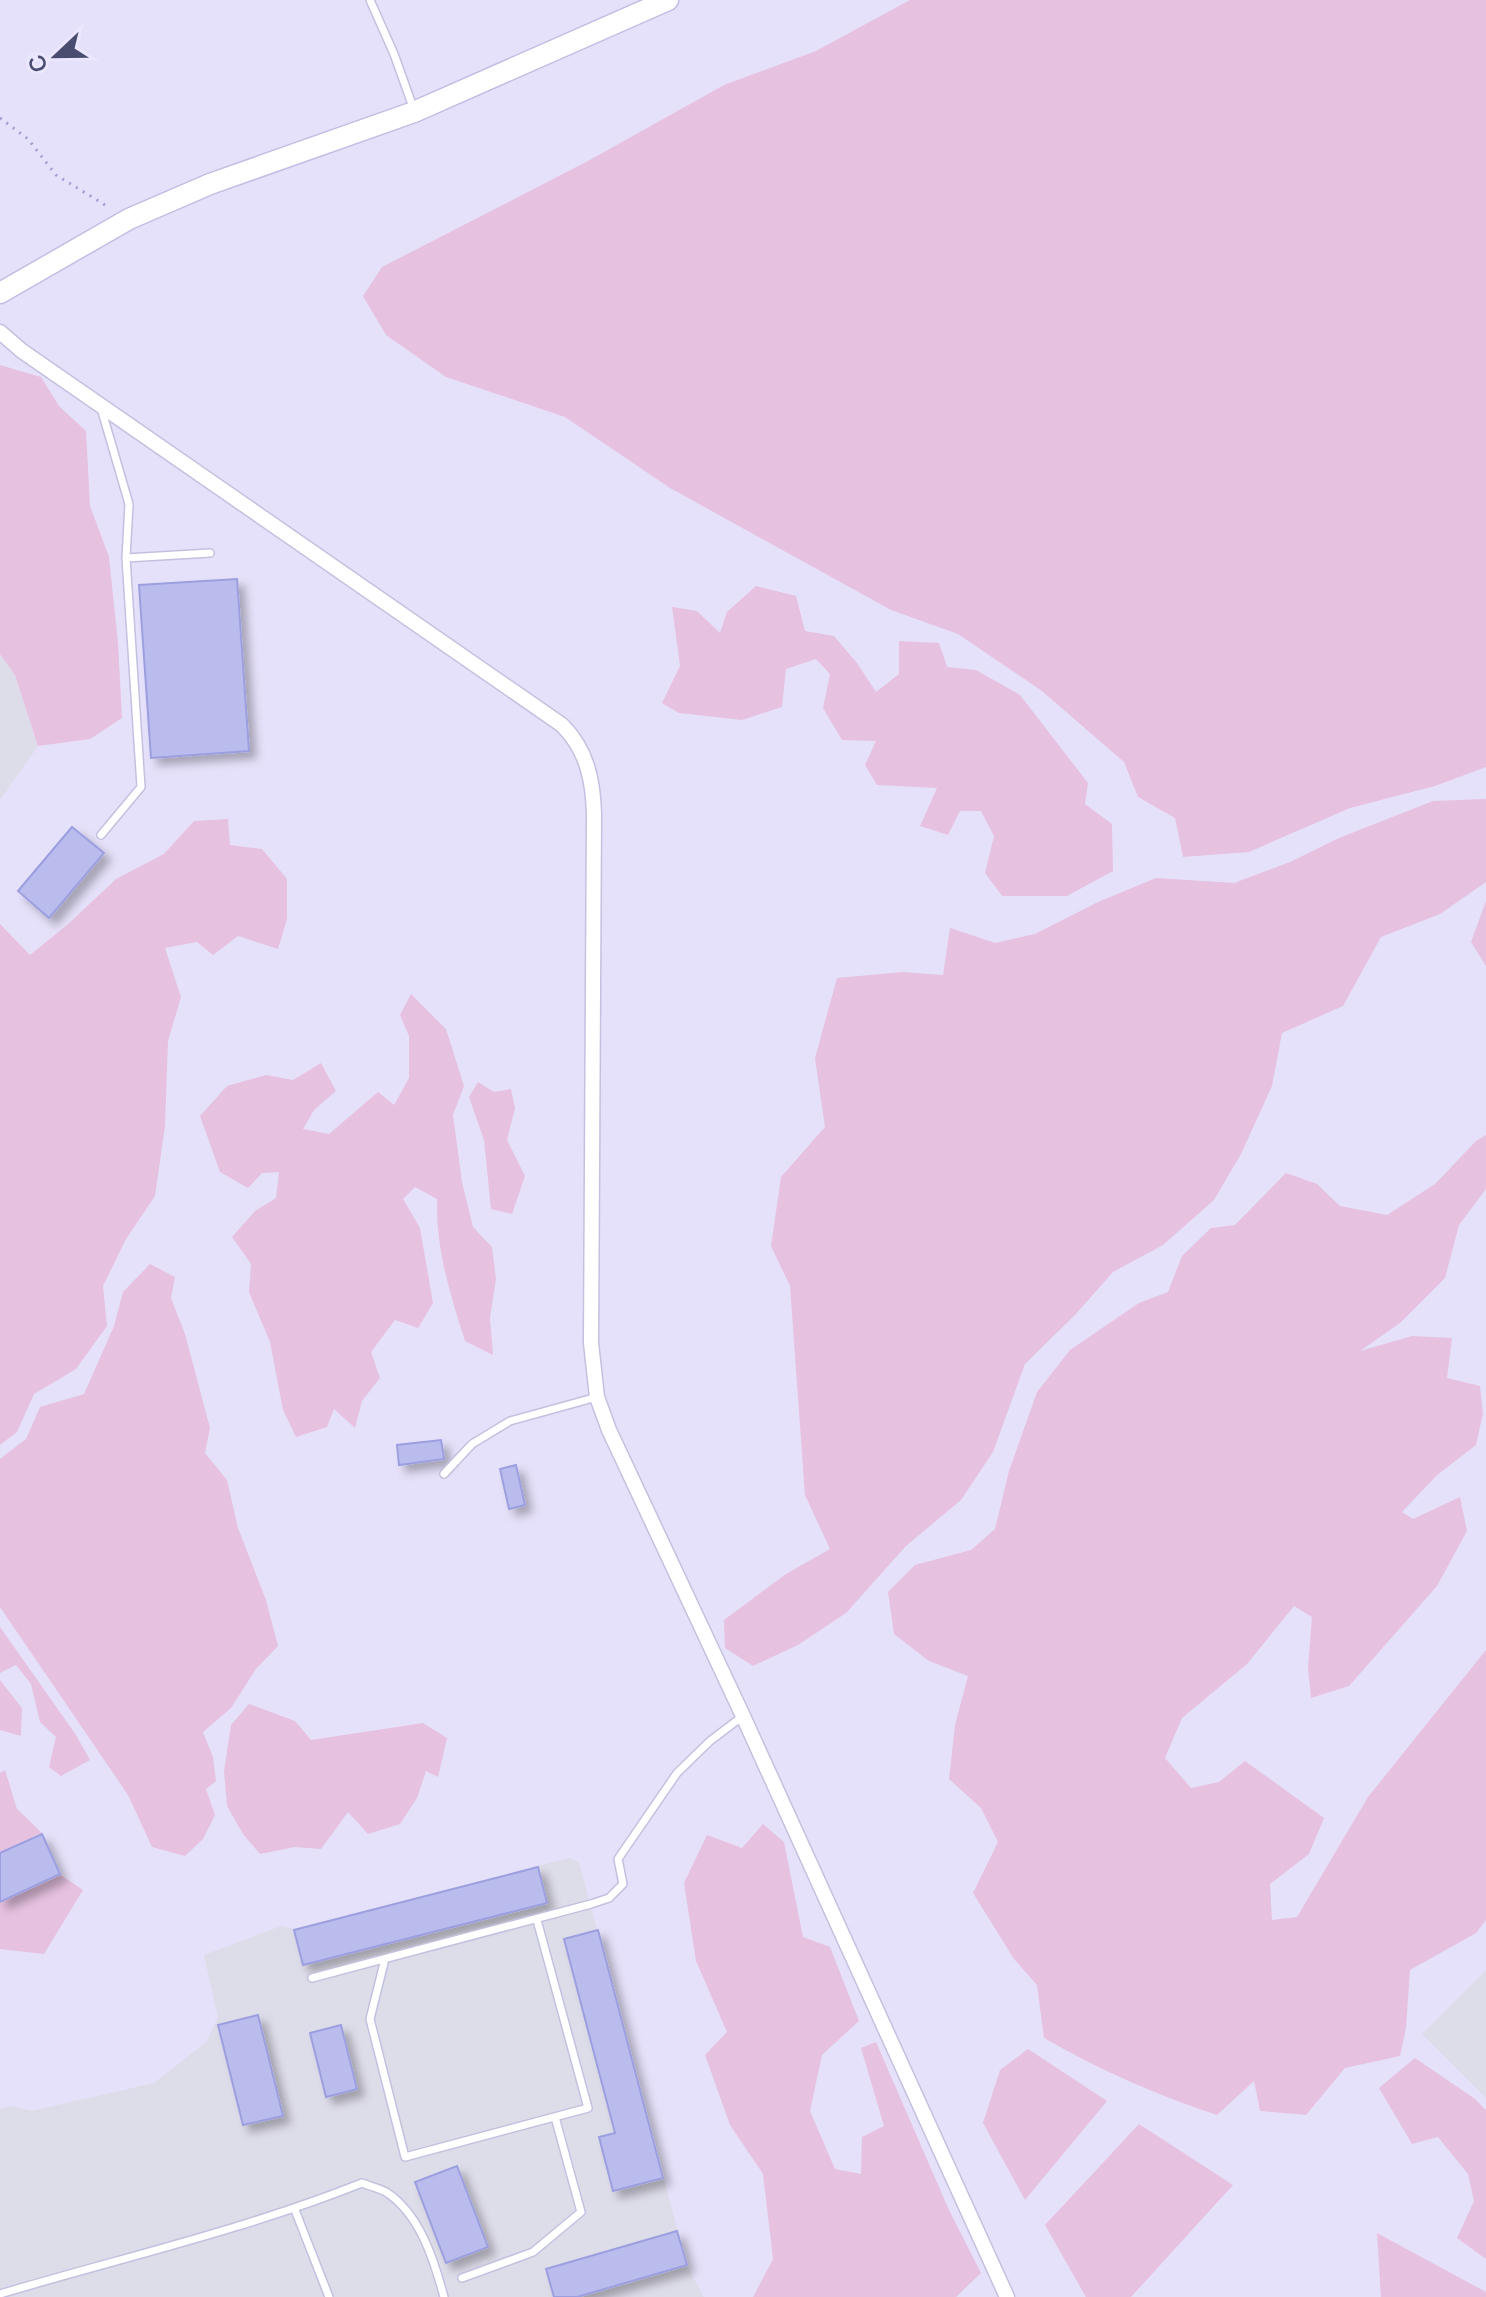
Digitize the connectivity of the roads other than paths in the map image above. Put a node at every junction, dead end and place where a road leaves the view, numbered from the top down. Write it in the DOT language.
graph roads {
  1 [pos="370,0"];
  2 [pos="668,0"];
  3 [pos="414,112"];
  4 [pos="0,293"];
  5 [pos="0,332"];
  6 [pos="101,406"];
  7 [pos="210,553"];
  8 [pos="126,558"];
  9 [pos="101,835"];
  10 [pos="597,1397"];
  11 [pos="444,1474"];
  12 [pos="743,1716"];
  13 [pos="537,1920"];
  14 [pos="385,1959"];
  15 [pos="312,1978"];
  16 [pos="555,2117"];
  17 [pos="295,2210"];
  18 [pos="462,2278"];
  19 [pos="0,2294"];
  20 [pos="329,2297"];
  21 [pos="444,2297"];
  22 [pos="1007,2297"];
  1 -- 3 [label="lane"];
  2 -- 3 [label="street"];
  3 -- 4 [label="street"];
  5 -- 6 [label="street"];
  6 -- 8 [label="lane"];
  6 -- 10 [label="street"];
  7 -- 8 [label="lane"];
  8 -- 9 [label="lane"];
  10 -- 11 [label="lane"];
  10 -- 12 [label="street"];
  12 -- 13 [label="lane"];
  12 -- 22 [label="street"];
  13 -- 14 [label="lane"];
  13 -- 16 [label="lane"];
  14 -- 15 [label="lane"];
  14 -- 16 [label="lane"];
  16 -- 18 [label="lane"];
  17 -- 19 [label="lane"];
  17 -- 20 [label="lane"];
  17 -- 21 [label="lane"];
}
